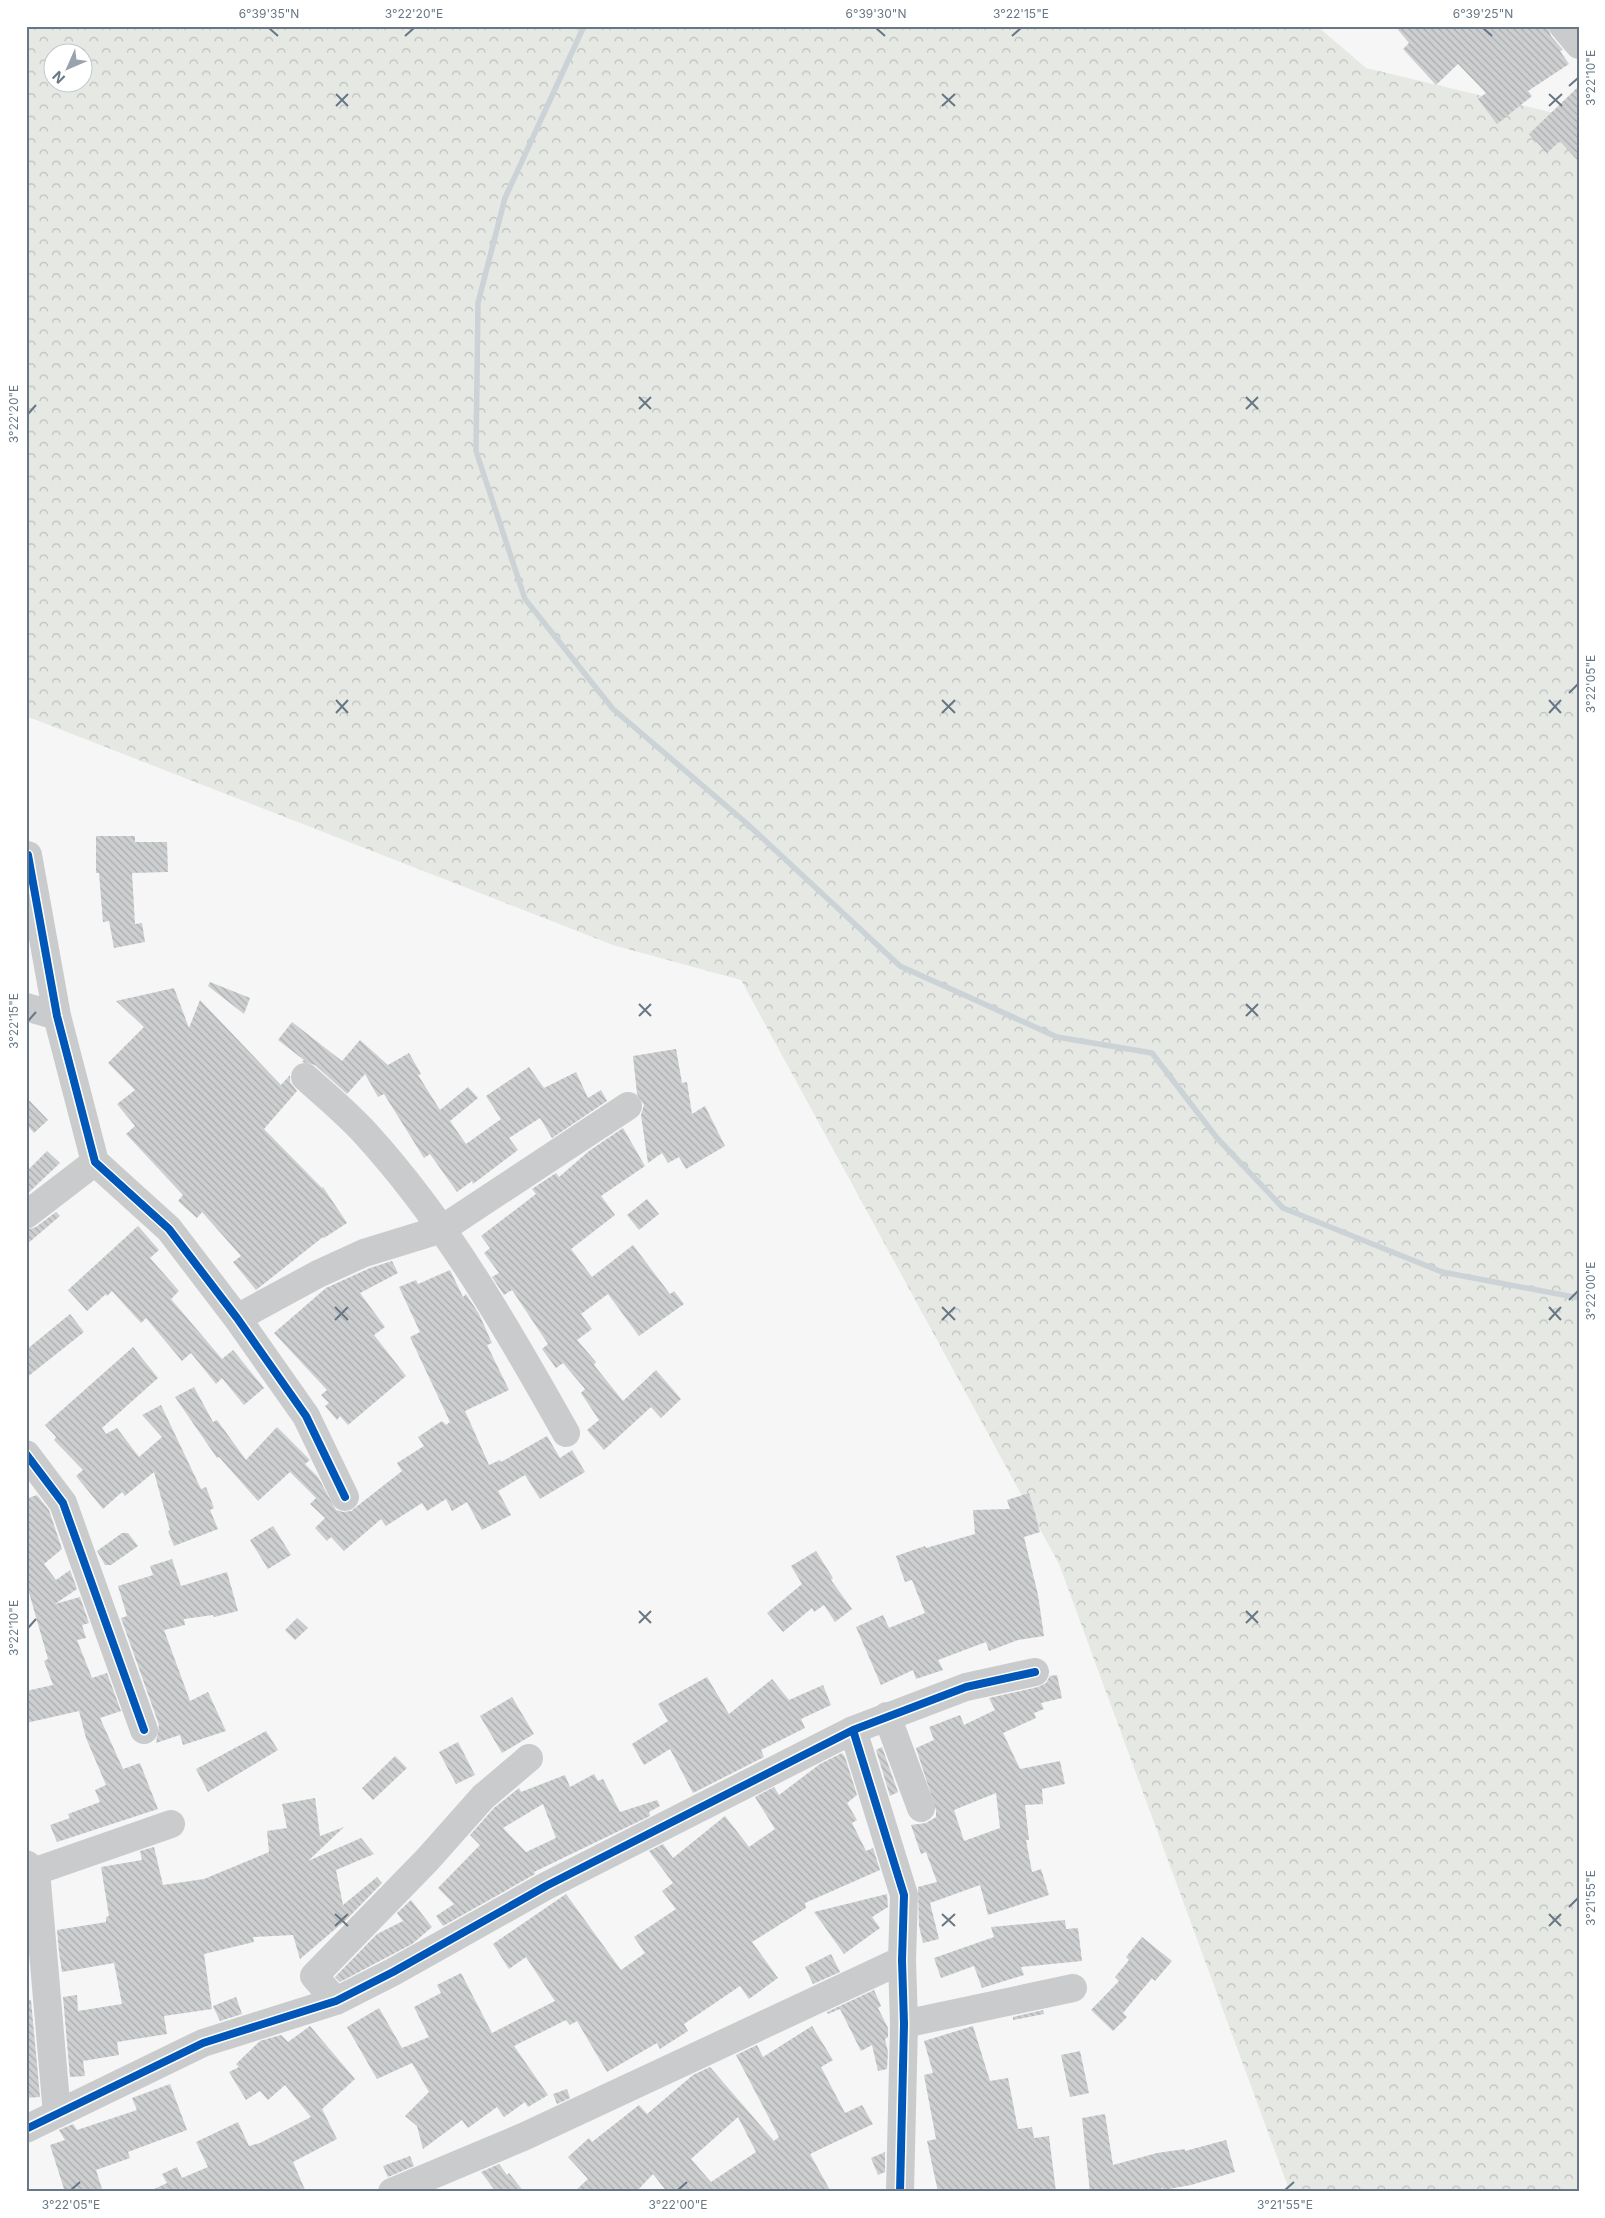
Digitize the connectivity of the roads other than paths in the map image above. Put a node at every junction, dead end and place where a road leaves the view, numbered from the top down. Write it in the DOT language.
graph roads {
  1 [pos="1563,26"];
  2 [pos="1579,45"];
  3 [pos="28,855"];
  4 [pos="26,1006"];
  5 [pos="57,1016"];
  6 [pos="305,1076"];
  7 [pos="628,1106"];
  8 [pos="95,1162"];
  9 [pos="26,1215"];
  10 [pos="442,1229"];
  11 [pos="237,1318"];
  12 [pos="566,1433"];
  13 [pos="26,1454"];
  14 [pos="345,1497"];
  15 [pos="1035,1672"];
  16 [pos="886,1716"];
  17 [pos="144,1730"];
  18 [pos="853,1730"];
  19 [pos="529,1758"];
  20 [pos="921,1808"];
  21 [pos="171,1824"];
  22 [pos="31,1868"];
  23 [pos="902,1960"];
  24 [pos="1073,1988"];
  25 [pos="336,2001"];
  26 [pos="904,2024"];
  27 [pos="57,2114"];
  28 [pos="26,2129"];
  29 [pos="392,2192"];
  30 [pos="900,2192"];
  1 -- 2 [label="street"];
  3 -- 5 [label="street"];
  4 -- 5 [label="street"];
  5 -- 8 [label="street"];
  6 -- 10 [label="street"];
  7 -- 10 [label="street"];
  8 -- 9 [label="street"];
  8 -- 11 [label="street"];
  10 -- 11 [label="street"];
  10 -- 12 [label="street"];
  11 -- 14 [label="street"];
  13 -- 17 [label="street"];
  15 -- 16 [label="street"];
  16 -- 18 [label="street"];
  16 -- 20 [label="street"];
  18 -- 23 [label="street"];
  18 -- 25 [label="street"];
  19 -- 25 [label="street"];
  21 -- 22 [label="street"];
  22 -- 27 [label="street"];
  23 -- 26 [label="street"];
  23 -- 29 [label="street"];
  24 -- 26 [label="street"];
  25 -- 27 [label="street"];
  26 -- 30 [label="street"];
  27 -- 28 [label="street"];
}
